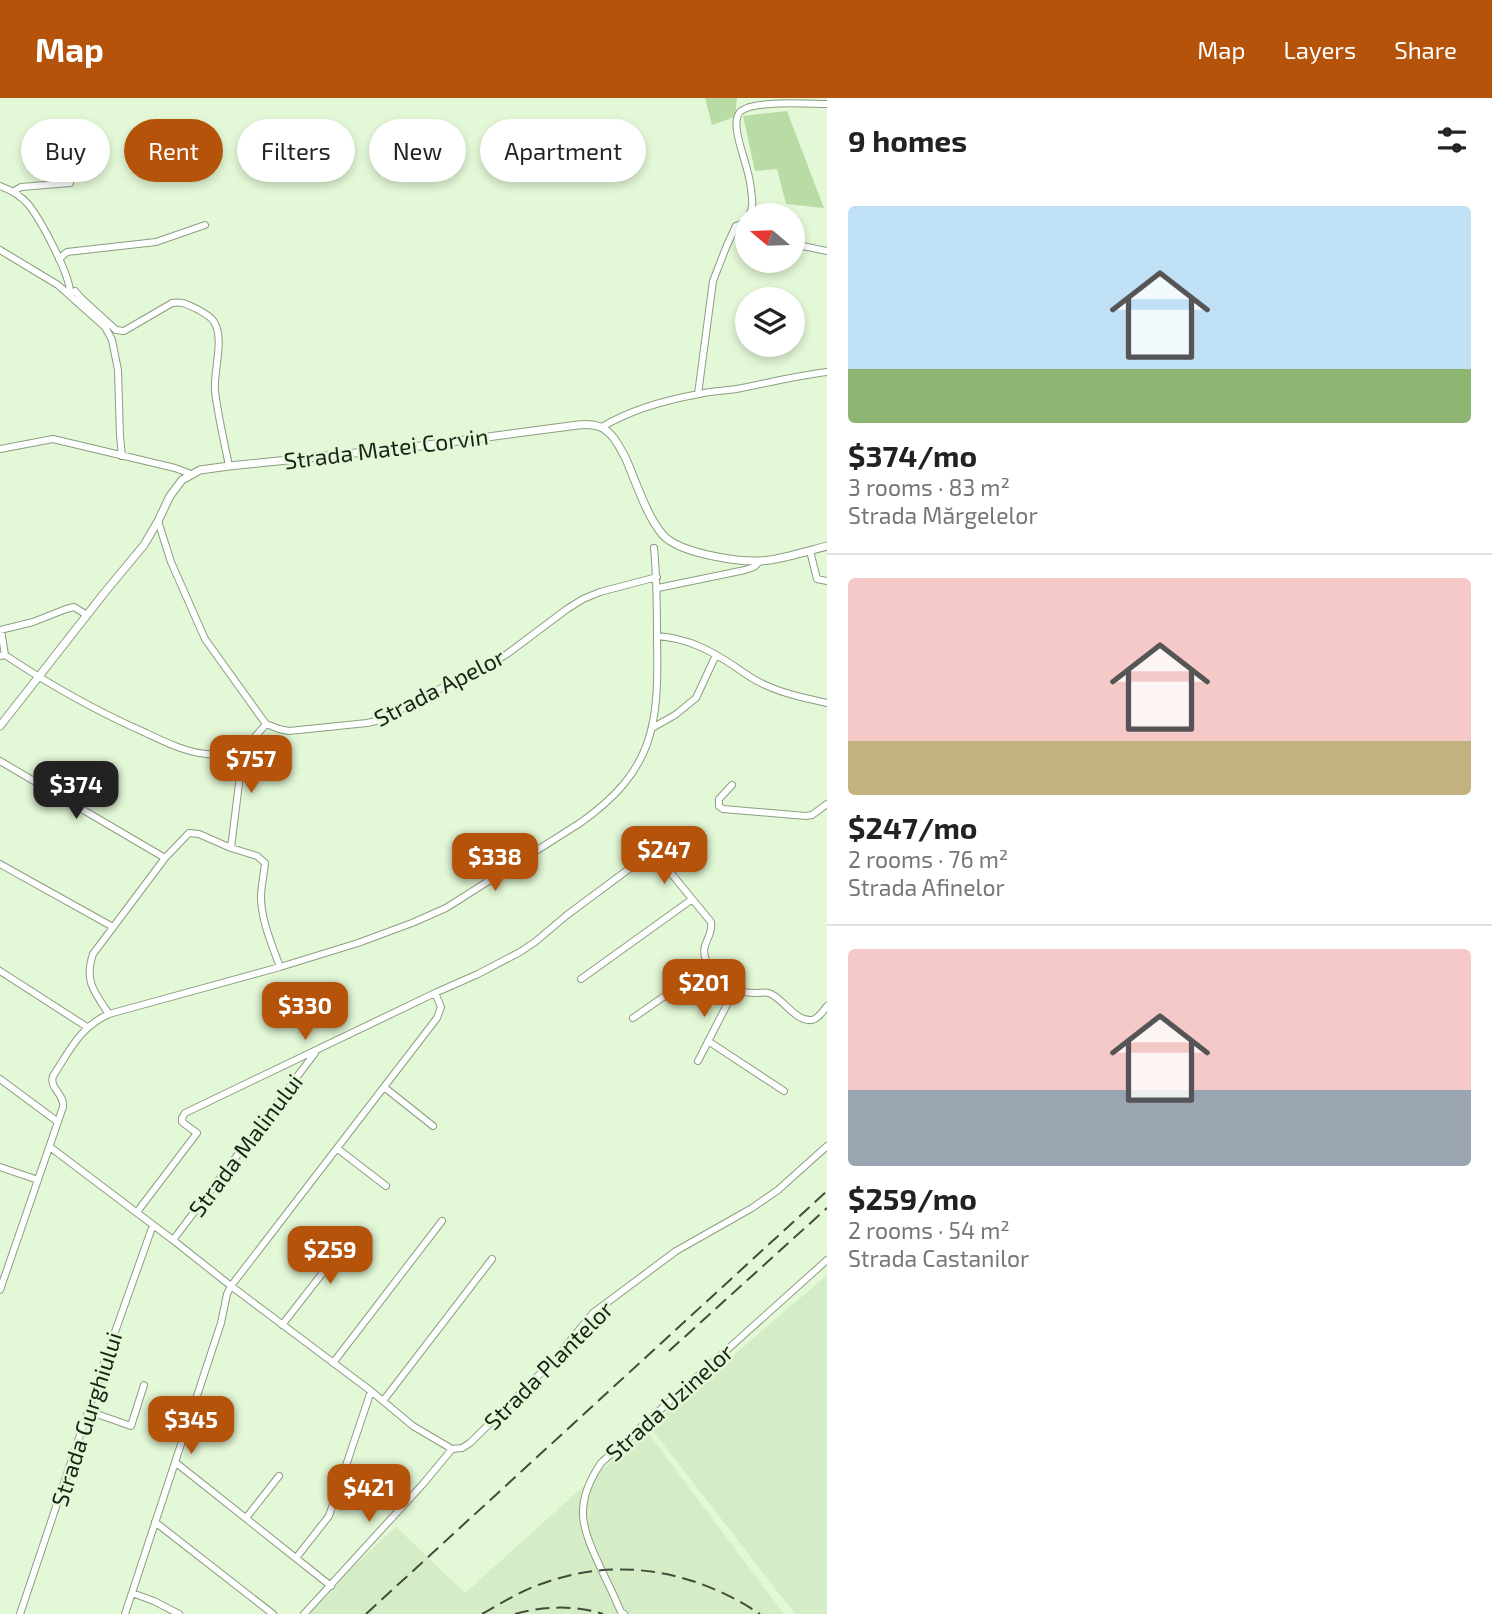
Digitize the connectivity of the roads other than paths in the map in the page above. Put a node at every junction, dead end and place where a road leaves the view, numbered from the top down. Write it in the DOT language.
graph roads {
  1 [pos="827,104"];
  2 [pos="71,183"];
  3 [pos="0,186"];
  4 [pos="14,191"];
  5 [pos="752,203"];
  6 [pos="205,225"];
  7 [pos="735,228"];
  8 [pos="805,246"];
  9 [pos="0,250"];
  10 [pos="827,251"];
  11 [pos="59,259"];
  12 [pos="70,295"];
  13 [pos="827,372"];
  14 [pos="698,394"];
  15 [pos="602,427"];
  16 [pos="0,449"];
  17 [pos="122,456"];
  18 [pos="229,466"];
  19 [pos="191,474"];
  20 [pos="159,521"];
  21 [pos="827,546"];
  22 [pos="654,548"];
  23 [pos="810,551"];
  24 [pos="760,561"];
  25 [pos="657,578"];
  26 [pos="827,581"];
  27 [pos="658,588"];
  28 [pos="87,615"];
  29 [pos="0,630"];
  30 [pos="657,636"];
  31 [pos="716,654"];
  32 [pos="3,656"];
  33 [pos="38,677"];
  34 [pos="827,703"];
  35 [pos="265,724"];
  36 [pos="0,726"];
  37 [pos="652,729"];
  38 [pos="243,751"];
  39 [pos="0,761"];
  40 [pos="732,785"];
  41 [pos="827,804"];
  42 [pos="231,848"];
  43 [pos="165,858"];
  44 [pos="0,864"];
  45 [pos="691,900"];
  46 [pos="113,927"];
  47 [pos="708,965"];
  48 [pos="280,967"];
  49 [pos="0,971"];
  50 [pos="581,979"];
  51 [pos="735,989"];
  52 [pos="435,993"];
  53 [pos="827,1006"];
  54 [pos="109,1014"];
  55 [pos="634,1018"];
  56 [pos="87,1027"];
  57 [pos="708,1041"];
  58 [pos="317,1051"];
  59 [pos="698,1061"];
  60 [pos="0,1079"];
  61 [pos="384,1087"];
  62 [pos="784,1091"];
  63 [pos="58,1122"];
  64 [pos="433,1126"];
  65 [pos="827,1146"];
  66 [pos="50,1147"];
  67 [pos="338,1149"];
  68 [pos="0,1167"];
  69 [pos="38,1180"];
  70 [pos="386,1186"];
  71 [pos="137,1212"];
  72 [pos="442,1221"];
  73 [pos="153,1224"];
  74 [pos="356,1230"];
  75 [pos="173,1240"];
  76 [pos="492,1259"];
  77 [pos="827,1260"];
  78 [pos="231,1286"];
  79 [pos="0,1290"];
  80 [pos="282,1325"];
  81 [pos="333,1363"];
  82 [pos="145,1385"];
  83 [pos="371,1391"];
  84 [pos="383,1401"];
  85 [pos="88,1411"];
  86 [pos="453,1449"];
  87 [pos="175,1462"];
  88 [pos="279,1476"];
  89 [pos="246,1518"];
  90 [pos="155,1522"];
  91 [pos="296,1558"];
  92 [pos="331,1586"];
  93 [pos="132,1593"];
  94 [pos="20,1614"];
  95 [pos="125,1614"];
  96 [pos="179,1614"];
  97 [pos="273,1614"];
  98 [pos="304,1614"];
  99 [pos="624,1614"];
  1 -- 5 [label="street"];
  2 -- 4 [label="street"];
  3 -- 4 [label="street"];
  4 -- 11 [label="street"];
  6 -- 11 [label="street"];
  7 -- 14 [label="street"];
  8 -- 10 [label="street"];
  9 -- 12 [label="street"];
  11 -- 12 [label="street"];
  12 -- 17 [label="street"];
  12 -- 18 [label="street"];
  13 -- 14 [label="street"];
  14 -- 15 [label="street"];
  15 -- 18 [label="main road, Strada Matei Corvin"];
  15 -- 24 [label="main road"];
  16 -- 17 [label="street"];
  17 -- 19 [label="street"];
  18 -- 19 [label="main road, Strada Matei Corvin"];
  19 -- 20 [label="main road"];
  20 -- 28 [label="main road"];
  20 -- 35 [label="street"];
  21 -- 23 [label="main road"];
  22 -- 25 [label="street"];
  23 -- 24 [label="main road"];
  23 -- 26 [label="street"];
  24 -- 27 [label="street"];
  25 -- 27 [label="street"];
  25 -- 35 [label="street, Strada Apelor"];
  27 -- 30 [label="street"];
  28 -- 29 [label="street"];
  28 -- 33 [label="main road"];
  29 -- 32 [label="street"];
  30 -- 31 [label="street"];
  30 -- 37 [label="street"];
  31 -- 34 [label="street"];
  31 -- 37 [label="street"];
  32 -- 33 [label="street"];
  33 -- 36 [label="main road"];
  33 -- 38 [label="street"];
  35 -- 38 [label="street"];
  37 -- 48 [label="street"];
  38 -- 42 [label="street"];
  39 -- 43 [label="street"];
  40 -- 41 [label="street"];
  42 -- 43 [label="street"];
  42 -- 48 [label="street"];
  43 -- 46 [label="street"];
  44 -- 46 [label="street"];
  45 -- 47 [label="street"];
  45 -- 50 [label="street"];
  45 -- 52 [label="street"];
  46 -- 54 [label="street"];
  47 -- 51 [label="street"];
  47 -- 55 [label="street"];
  48 -- 54 [label="street"];
  49 -- 56 [label="street"];
  51 -- 53 [label="street"];
  51 -- 57 [label="street"];
  52 -- 58 [label="street"];
  52 -- 61 [label="street"];
  54 -- 56 [label="street"];
  56 -- 63 [label="street"];
  57 -- 59 [label="street"];
  57 -- 62 [label="street"];
  58 -- 71 [label="street"];
  58 -- 75 [label="street, Strada Malinului"];
  60 -- 63 [label="street"];
  61 -- 64 [label="street"];
  61 -- 67 [label="street"];
  63 -- 66 [label="street"];
  65 -- 86 [label="street, Strada Plantelor"];
  66 -- 69 [label="street"];
  66 -- 71 [label="street"];
  67 -- 70 [label="street"];
  67 -- 78 [label="street"];
  68 -- 69 [label="street"];
  69 -- 79 [label="street"];
  71 -- 73 [label="street"];
  72 -- 81 [label="street"];
  73 -- 75 [label="street"];
  73 -- 85 [label="street, Strada Gurghiului"];
  74 -- 80 [label="street"];
  75 -- 78 [label="street"];
  76 -- 84 [label="street"];
  77 -- 99 [label="street, Strada Uzinelor"];
  78 -- 80 [label="street"];
  78 -- 87 [label="street"];
  80 -- 81 [label="street"];
  81 -- 83 [label="street"];
  82 -- 85 [label="street"];
  83 -- 84 [label="street"];
  83 -- 91 [label="street"];
  84 -- 86 [label="street"];
  85 -- 94 [label="street, Strada Gurghiului"];
  86 -- 92 [label="street, Strada Plantelor"];
  87 -- 89 [label="street"];
  87 -- 90 [label="street"];
  88 -- 89 [label="street"];
  89 -- 91 [label="street"];
  90 -- 93 [label="street"];
  90 -- 97 [label="street"];
  91 -- 92 [label="street"];
  92 -- 98 [label="street, Strada Plantelor"];
  93 -- 95 [label="street"];
  93 -- 96 [label="street"];
}
